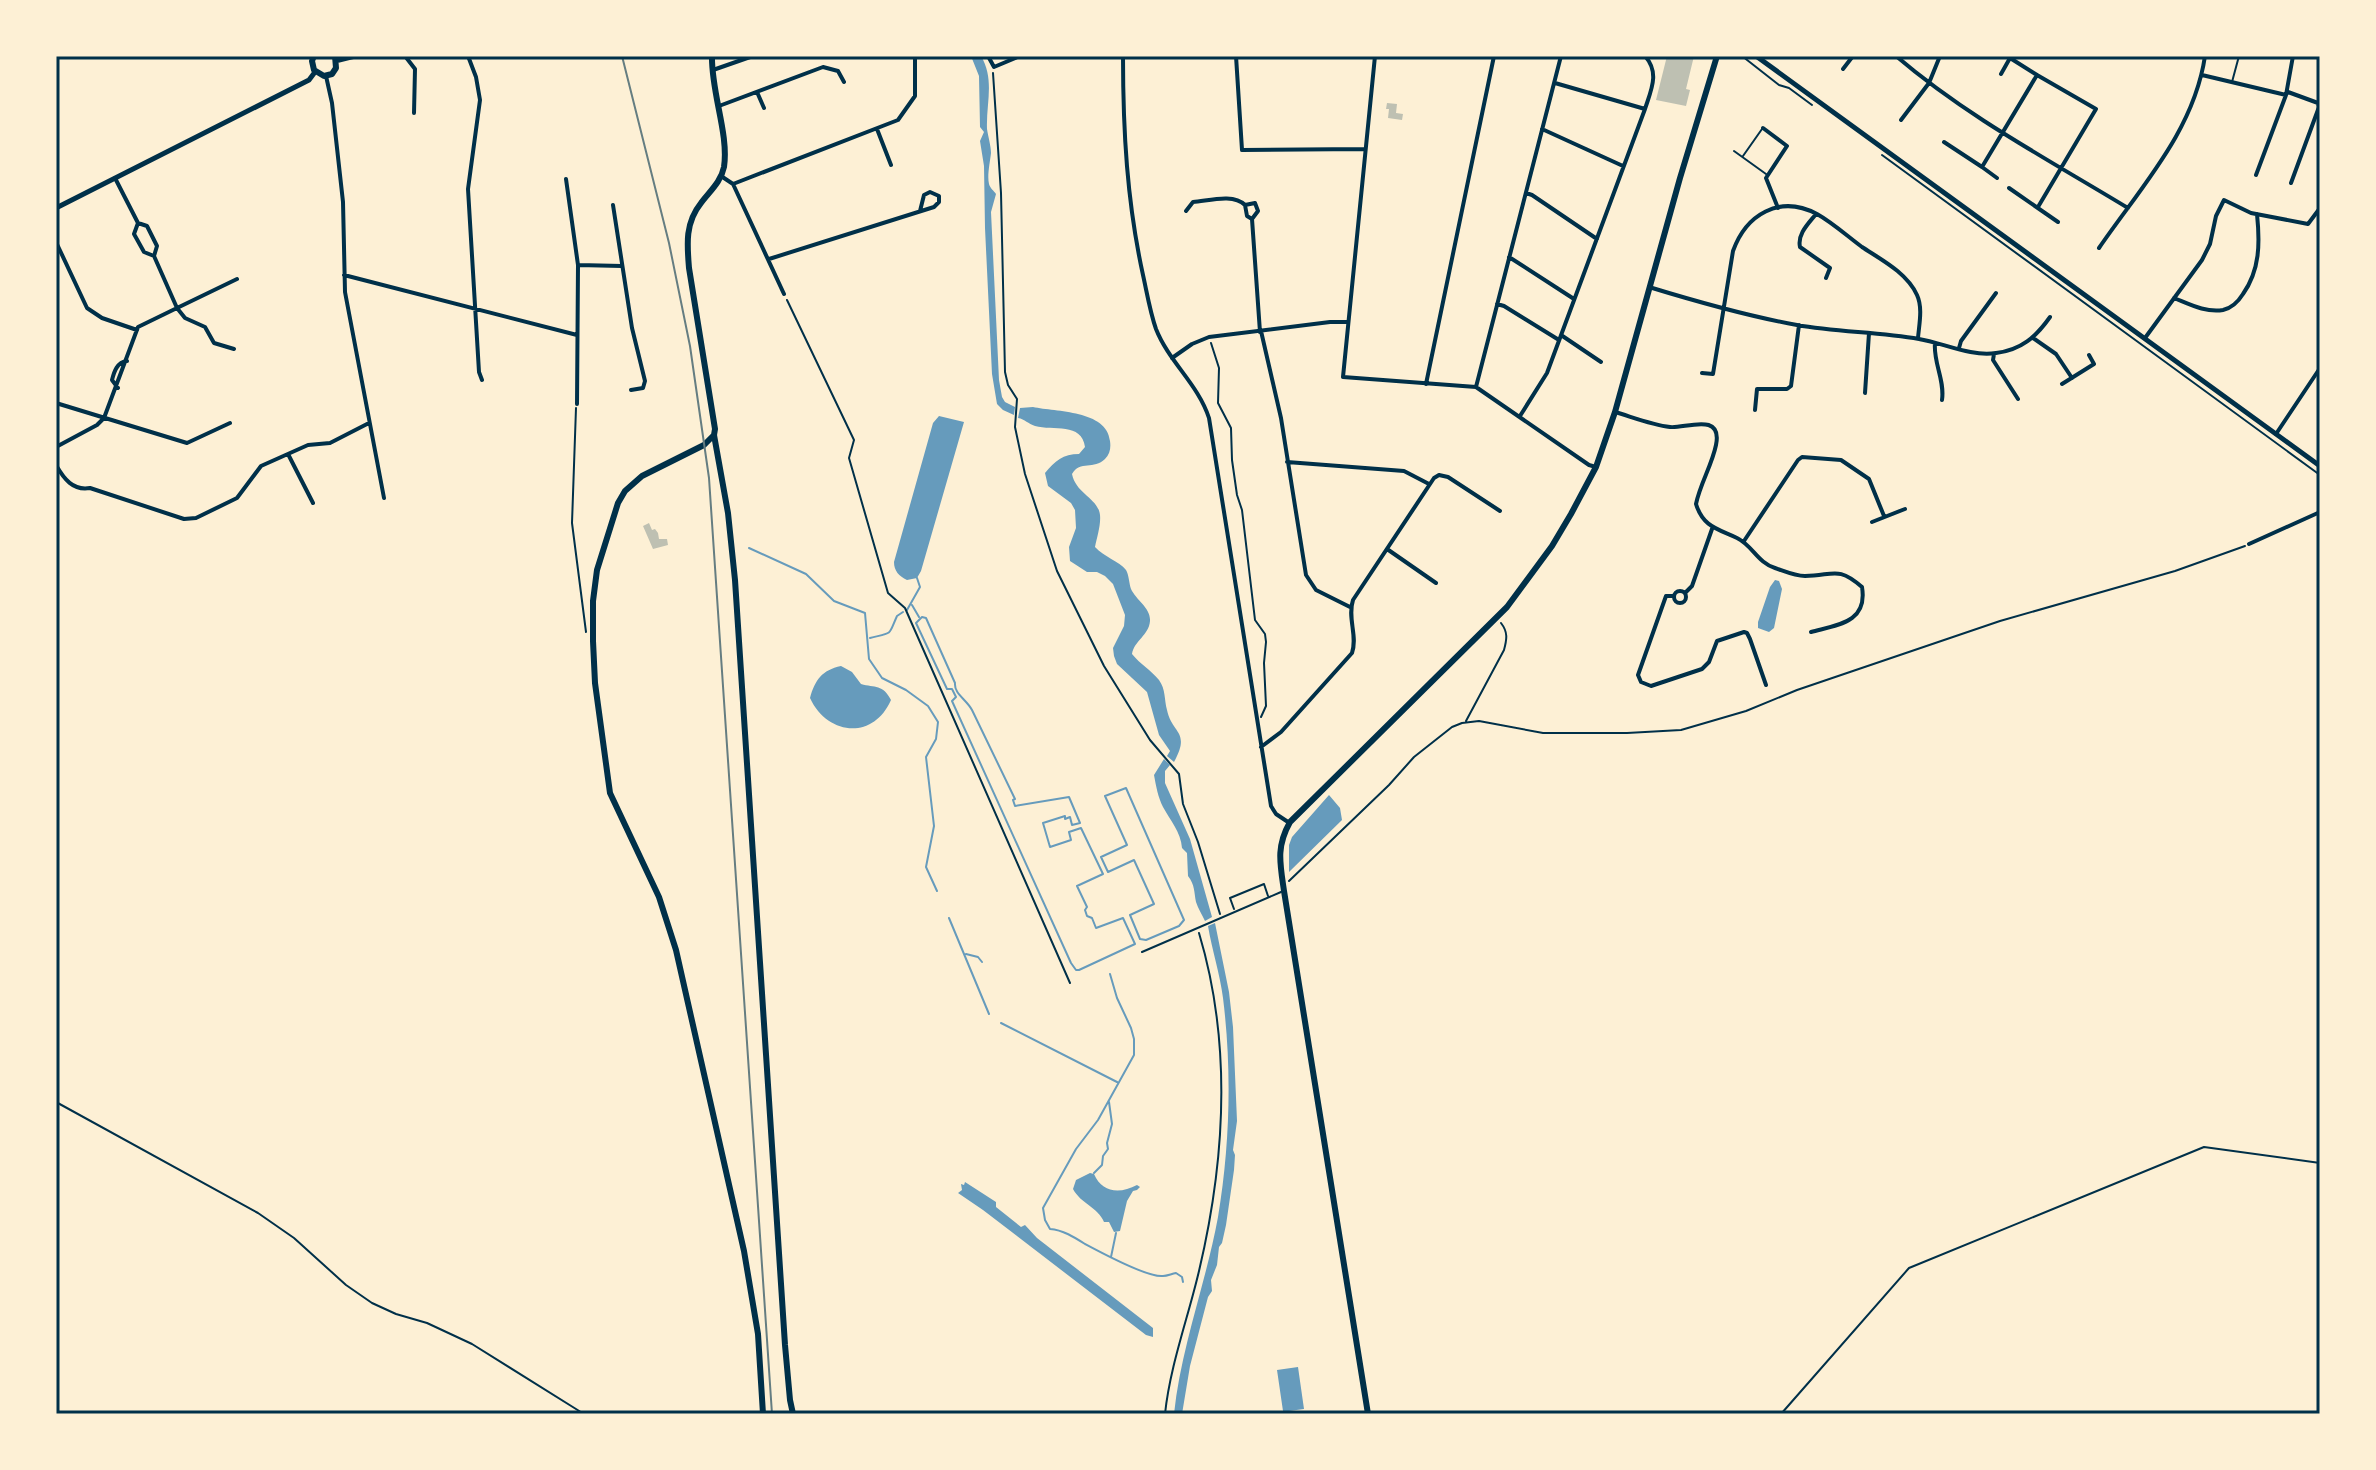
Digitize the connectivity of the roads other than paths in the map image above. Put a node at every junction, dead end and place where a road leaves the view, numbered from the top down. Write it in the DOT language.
graph roads {
  1 [pos="314,56"];
  2 [pos="353,56"];
  3 [pos="405,56"];
  4 [pos="468,56"];
  5 [pos="712,56"];
  6 [pos="753,56"];
  7 [pos="915,56"];
  8 [pos="988,56"];
  9 [pos="1020,56"];
  10 [pos="1123,56"];
  11 [pos="1236,56"];
  12 [pos="1375,56"];
  13 [pos="1494,56"];
  14 [pos="1561,56"];
  15 [pos="1645,56"];
  16 [pos="1717,56"];
  17 [pos="1756,56"];
  18 [pos="1853,56"];
  19 [pos="1896,56"];
  20 [pos="1940,56"];
  21 [pos="2205,56"];
  22 [pos="2239,56"];
  23 [pos="2293,56"];
  24 [pos="336,58"];
  25 [pos="1843,69"];
  26 [pos="713,70"];
  27 [pos="315,72"];
  28 [pos="2001,74"];
  29 [pos="2037,75"];
  30 [pos="2202,75"];
  31 [pos="326,76"];
  32 [pos="844,82"];
  33 [pos="2232,82"];
  34 [pos="1555,83"];
  35 [pos="1929,83"];
  36 [pos="757,92"];
  37 [pos="2286,93"];
  38 [pos="717,107"];
  39 [pos="764,108"];
  40 [pos="1645,109"];
  41 [pos="414,113"];
  42 [pos="1901,120"];
  43 [pos="1763,128"];
  44 [pos="877,129"];
  45 [pos="1542,129"];
  46 [pos="2003,133"];
  47 [pos="1944,142"];
  48 [pos="1365,149"];
  49 [pos="1734,151"];
  50 [pos="1742,157"];
  51 [pos="891,165"];
  52 [pos="1623,166"];
  53 [pos="1982,167"];
  54 [pos="2062,168"];
  55 [pos="1767,174"];
  56 [pos="2256,175"];
  57 [pos="721,176"];
  58 [pos="1997,178"];
  59 [pos="566,179"];
  60 [pos="116,180"];
  61 [pos="2291,183"];
  62 [pos="733,184"];
  63 [pos="2009,188"];
  64 [pos="1526,193"];
  65 [pos="613,205"];
  66 [pos="1245,205"];
  67 [pos="2038,207"];
  68 [pos="56,208"];
  69 [pos="1778,208"];
  70 [pos="2128,208"];
  71 [pos="2320,208"];
  72 [pos="920,211"];
  73 [pos="1186,211"];
  74 [pos="1816,214"];
  75 [pos="2257,214"];
  76 [pos="1252,219"];
  77 [pos="2058,222"];
  78 [pos="138,223"];
  79 [pos="1597,239"];
  80 [pos="56,242"];
  81 [pos="2099,248"];
  82 [pos="154,256"];
  83 [pos="1509,257"];
  84 [pos="769,259"];
  85 [pos="578,265"];
  86 [pos="622,266"];
  87 [pos="344,275"];
  88 [pos="1826,278"];
  89 [pos="237,279"];
  90 [pos="1649,287"];
  91 [pos="1996,293"];
  92 [pos="784,294"];
  93 [pos="2174,298"];
  94 [pos="1574,299"];
  95 [pos="1497,304"];
  96 [pos="177,308"];
  97 [pos="475,308"];
  98 [pos="1722,310"];
  99 [pos="2050,317"];
  100 [pos="1347,322"];
  101 [pos="1799,325"];
  102 [pos="137,330"];
  103 [pos="1261,332"];
  104 [pos="1869,333"];
  105 [pos="577,335"];
  106 [pos="1560,337"];
  107 [pos="1918,338"];
  108 [pos="2033,338"];
  109 [pos="2145,338"];
  110 [pos="1935,343"];
  111 [pos="1959,348"];
  112 [pos="234,349"];
  113 [pos="1994,354"];
  114 [pos="2089,355"];
  115 [pos="1172,358"];
  116 [pos="1601,362"];
  117 [pos="2320,368"];
  118 [pos="1702,373"];
  119 [pos="2072,378"];
  120 [pos="482,380"];
  121 [pos="1426,384"];
  122 [pos="2062,384"];
  123 [pos="1476,387"];
  124 [pos="631,390"];
  125 [pos="1865,393"];
  126 [pos="2018,399"];
  127 [pos="1942,400"];
  128 [pos="56,403"];
  129 [pos="577,404"];
  130 [pos="1755,410"];
  131 [pos="1615,412"];
  132 [pos="1520,416"];
  133 [pos="104,418"];
  134 [pos="230,423"];
  135 [pos="369,423"];
  136 [pos="2276,434"];
  137 [pos="714,435"];
  138 [pos="56,447"];
  139 [pos="288,454"];
  140 [pos="1287,462"];
  141 [pos="56,465"];
  142 [pos="2320,466"];
  143 [pos="1596,467"];
  144 [pos="1429,485"];
  145 [pos="384,498"];
  146 [pos="313,503"];
  147 [pos="1905,509"];
  148 [pos="1500,511"];
  149 [pos="2320,512"];
  150 [pos="1884,516"];
  151 [pos="1872,522"];
  152 [pos="1712,529"];
  153 [pos="1744,541"];
  154 [pos="2249,544"];
  155 [pos="1387,549"];
  156 [pos="1436,583"];
  157 [pos="1685,593"];
  158 [pos="1674,596"];
  159 [pos="1350,607"];
  160 [pos="1811,632"];
  161 [pos="1766,685"];
  162 [pos="1261,747"];
  163 [pos="1290,823"];
  164 [pos="1284,887"];
  165 [pos="1269,897"];
  166 [pos="1235,911"];
  167 [pos="1142,952"];
  168 [pos="763,1414"];
  169 [pos="793,1414"];
  170 [pos="1368,1414"];
  1 -- 27 [label="main road"];
  2 -- 24 [label="main road"];
  3 -- 41 [label="street"];
  4 -- 97 [label="street"];
  5 -- 26 [label="main road"];
  6 -- 26 [label="street"];
  7 -- 44 [label="street"];
  8 -- 9 [label="street"];
  10 -- 115 [label="street"];
  11 -- 48 [label="street"];
  12 -- 48 [label="street"];
  13 -- 121 [label="street"];
  14 -- 34 [label="street"];
  15 -- 40 [label="street"];
  16 -- 90 [label="main road"];
  17 -- 109 [label="street"];
  18 -- 25 [label="street"];
  19 -- 35 [label="street"];
  20 -- 35 [label="street"];
  21 -- 30 [label="street"];
  22 -- 33 [label="lane"];
  23 -- 37 [label="street"];
  24 -- 31 [label="main road"];
  26 -- 38 [label="main road"];
  27 -- 31 [label="main road"];
  27 -- 60 [label="street"];
  28 -- 29 [label="street"];
  29 -- 46 [label="street"];
  29 -- 54 [label="street"];
  30 -- 33 [label="street"];
  30 -- 70 [label="street"];
  31 -- 87 [label="street"];
  32 -- 36 [label="street"];
  33 -- 37 [label="street"];
  34 -- 40 [label="street"];
  34 -- 45 [label="street"];
  35 -- 42 [label="street"];
  35 -- 46 [label="street"];
  36 -- 38 [label="street"];
  36 -- 39 [label="street"];
  37 -- 56 [label="street"];
  37 -- 61 [label="street"];
  38 -- 57 [label="main road"];
  40 -- 52 [label="street"];
  43 -- 50 [label="lane"];
  43 -- 55 [label="street"];
  44 -- 51 [label="street"];
  44 -- 62 [label="street"];
  45 -- 52 [label="street"];
  45 -- 64 [label="street"];
  46 -- 53 [label="street"];
  46 -- 54 [label="street"];
  47 -- 53 [label="street"];
  48 -- 100 [label="street"];
  49 -- 50 [label="lane"];
  50 -- 55 [label="lane"];
  52 -- 79 [label="street"];
  53 -- 58 [label="street"];
  54 -- 67 [label="street"];
  54 -- 70 [label="street"];
  55 -- 69 [label="street"];
  57 -- 62 [label="street"];
  57 -- 137 [label="main road"];
  59 -- 85 [label="street"];
  60 -- 68 [label="street"];
  60 -- 78 [label="street"];
  62 -- 84 [label="street"];
  63 -- 67 [label="street"];
  64 -- 79 [label="street"];
  64 -- 83 [label="street"];
  65 -- 86 [label="street"];
  66 -- 73 [label="street"];
  66 -- 76 [label="street"];
  66 -- 76 [label="street"];
  67 -- 77 [label="street"];
  69 -- 74 [label="street"];
  69 -- 98 [label="street"];
  70 -- 81 [label="street"];
  71 -- 75 [label="street"];
  72 -- 72 [label="street"];
  72 -- 84 [label="street"];
  74 -- 88 [label="street"];
  74 -- 107 [label="street"];
  75 -- 93 [label="street"];
  75 -- 93 [label="street"];
  76 -- 103 [label="street"];
  78 -- 82 [label="street"];
  78 -- 82 [label="street"];
  79 -- 94 [label="street"];
  80 -- 102 [label="street"];
  82 -- 96 [label="street"];
  83 -- 94 [label="street"];
  83 -- 95 [label="street"];
  84 -- 92 [label="street"];
  85 -- 86 [label="street"];
  85 -- 105 [label="street"];
  86 -- 124 [label="street"];
  87 -- 97 [label="street"];
  87 -- 135 [label="street"];
  89 -- 96 [label="street"];
  90 -- 98 [label="street"];
  90 -- 131 [label="main road"];
  91 -- 111 [label="street"];
  93 -- 109 [label="street"];
  94 -- 106 [label="street"];
  95 -- 106 [label="street"];
  95 -- 123 [label="street"];
  96 -- 102 [label="street"];
  96 -- 112 [label="street"];
  97 -- 105 [label="street"];
  97 -- 120 [label="street"];
  98 -- 101 [label="street"];
  98 -- 118 [label="street"];
  99 -- 108 [label="street"];
  100 -- 103 [label="street"];
  100 -- 121 [label="street"];
  101 -- 104 [label="street"];
  101 -- 130 [label="street"];
  102 -- 133 [label="street"];
  103 -- 115 [label="street"];
  103 -- 140 [label="street"];
  104 -- 107 [label="street"];
  104 -- 125 [label="street"];
  105 -- 129 [label="street"];
  106 -- 116 [label="street"];
  106 -- 132 [label="street"];
  107 -- 110 [label="street"];
  108 -- 113 [label="street"];
  108 -- 119 [label="street"];
  109 -- 136 [label="street"];
  110 -- 111 [label="street"];
  110 -- 127 [label="street"];
  111 -- 113 [label="street"];
  113 -- 126 [label="street"];
  114 -- 119 [label="street"];
  115 -- 162 [label="street"];
  117 -- 136 [label="street"];
  119 -- 122 [label="street"];
  121 -- 123 [label="street"];
  123 -- 132 [label="street"];
  128 -- 133 [label="street"];
  131 -- 143 [label="main road"];
  131 -- 152 [label="street"];
  132 -- 143 [label="street"];
  133 -- 134 [label="street"];
  133 -- 138 [label="street"];
  135 -- 139 [label="street"];
  135 -- 145 [label="street"];
  136 -- 142 [label="street"];
  137 -- 168 [label="main road"];
  137 -- 169 [label="main road"];
  139 -- 141 [label="street"];
  139 -- 146 [label="street"];
  140 -- 144 [label="street"];
  140 -- 159 [label="street"];
  143 -- 163 [label="main road"];
  144 -- 148 [label="street"];
  144 -- 155 [label="street"];
  147 -- 150 [label="street"];
  149 -- 154 [label="street"];
  150 -- 151 [label="street"];
  150 -- 153 [label="street"];
  152 -- 153 [label="street"];
  152 -- 157 [label="street"];
  153 -- 160 [label="street"];
  155 -- 156 [label="street"];
  155 -- 159 [label="street"];
  157 -- 158 [label="street"];
  157 -- 158 [label="street"];
  158 -- 161 [label="street"];
  159 -- 162 [label="street"];
  162 -- 163 [label="street"];
  163 -- 164 [label="main road"];
  164 -- 165 [label="lane"];
  164 -- 170 [label="main road"];
  165 -- 166 [label="lane"];
  165 -- 166 [label="lane"];
  166 -- 167 [label="lane"];
}
